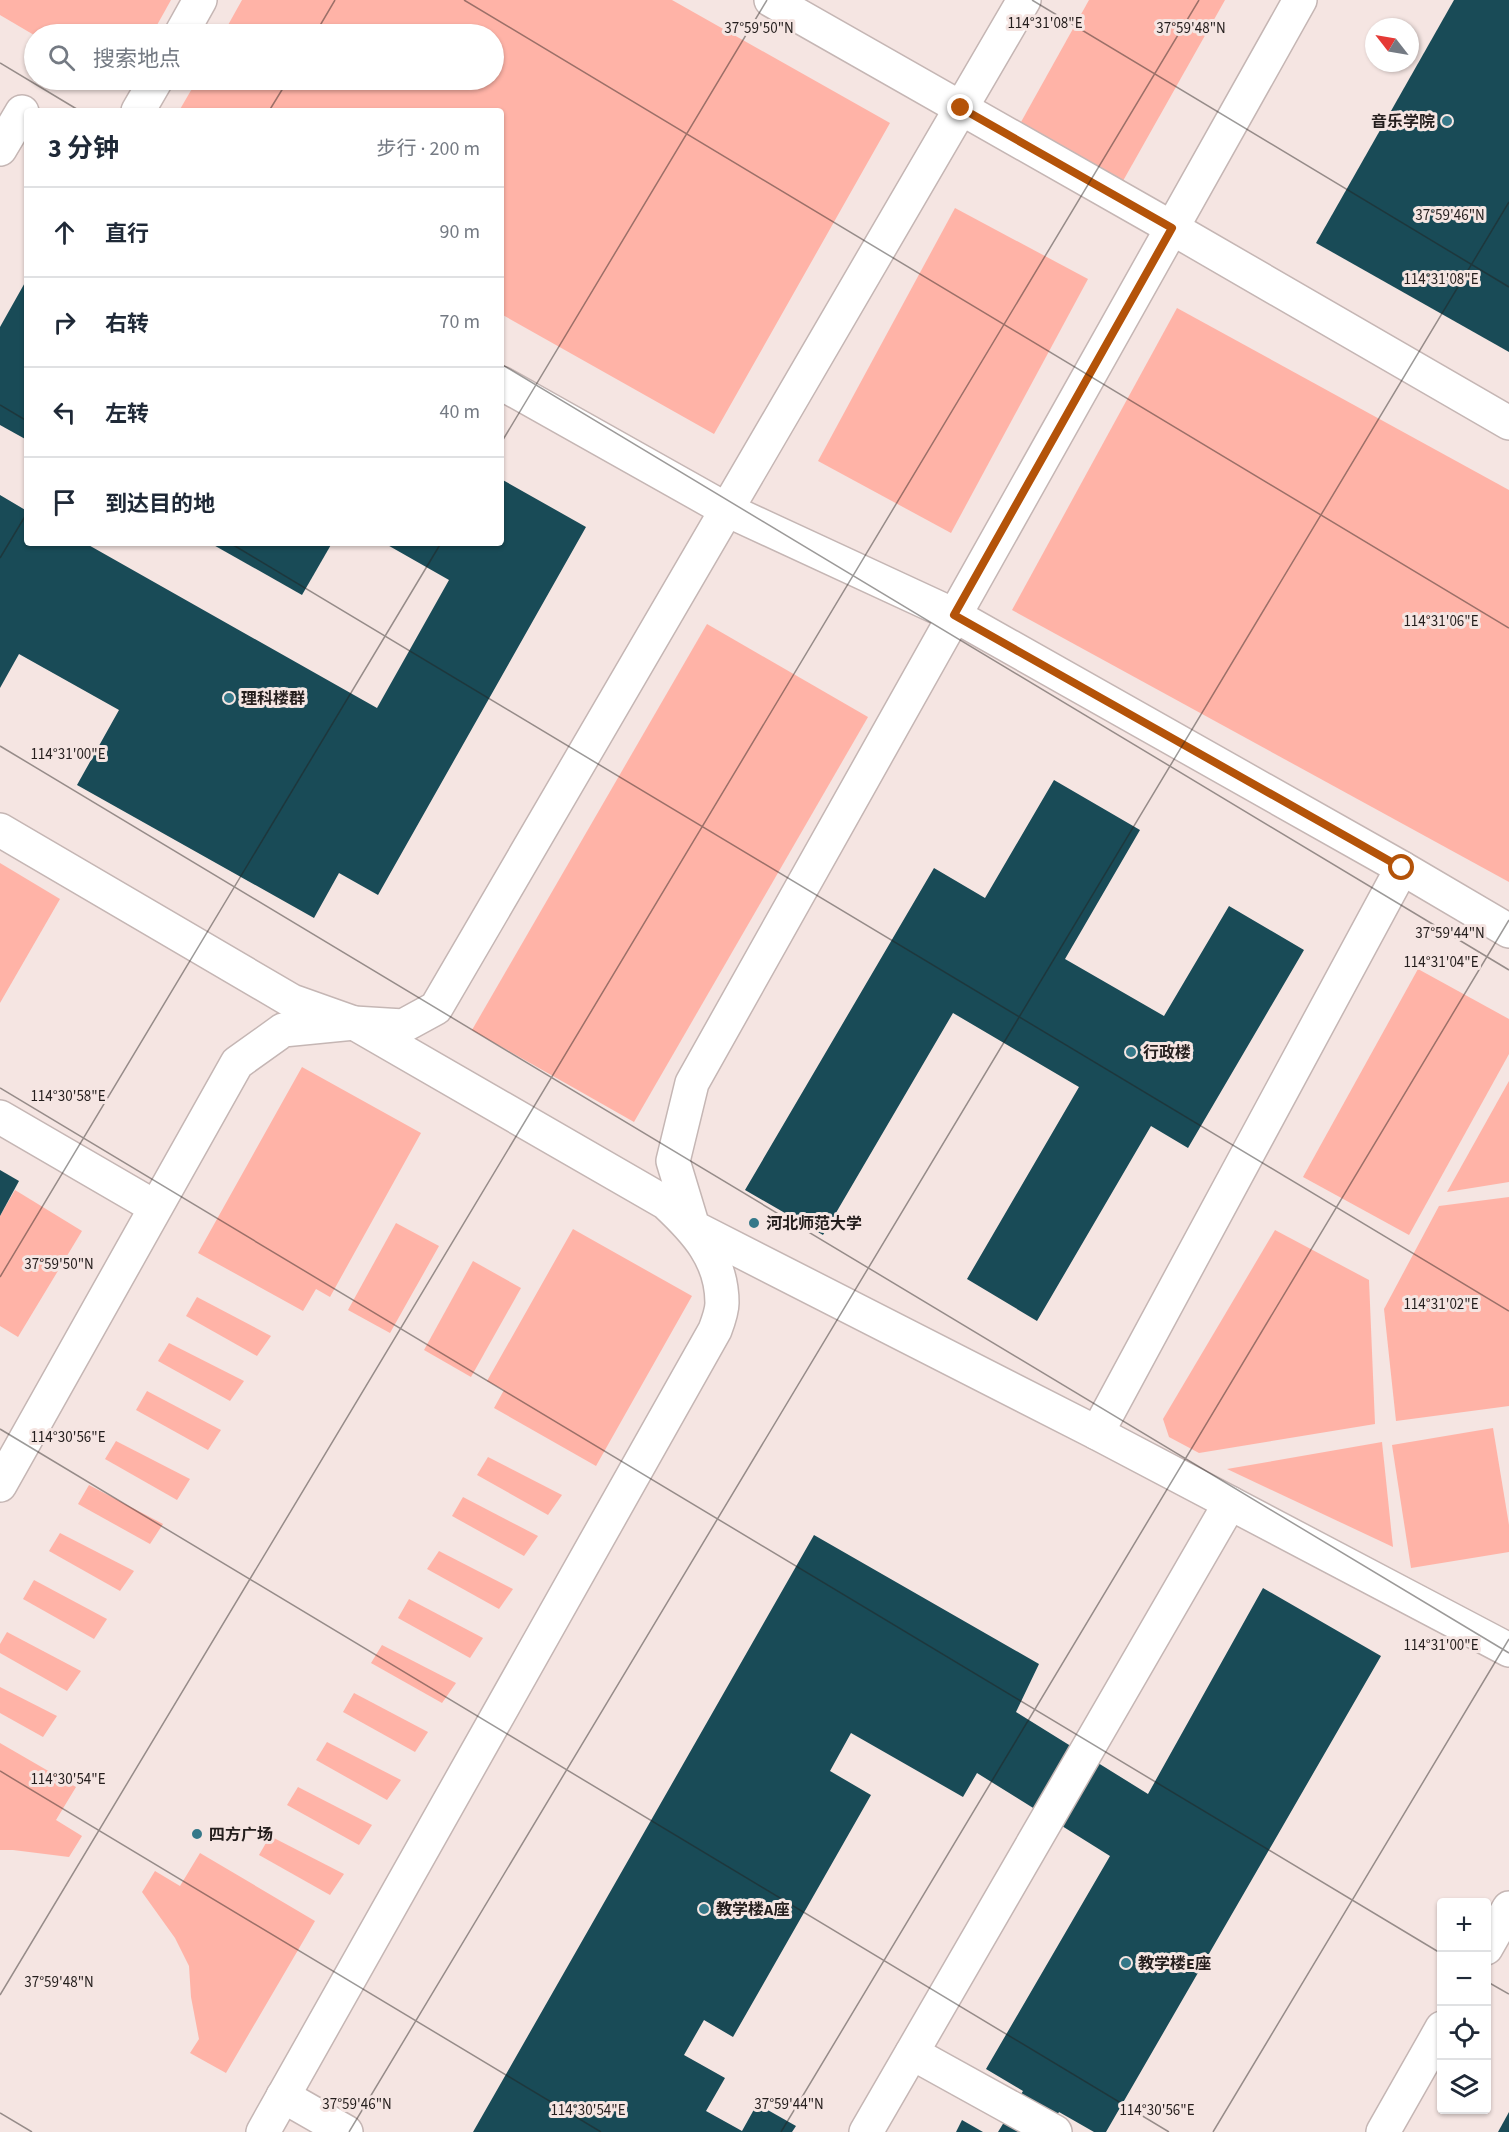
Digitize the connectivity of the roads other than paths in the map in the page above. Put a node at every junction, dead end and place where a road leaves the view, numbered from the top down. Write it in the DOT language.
graph roads {
  1 [pos="200,0"];
  2 [pos="771,0"];
  3 [pos="1024,0"];
  4 [pos="1300,0"];
  5 [pos="187,24"];
  6 [pos="150,90"];
  7 [pos="140,108"];
  8 [pos="961,108"];
  9 [pos="16,109"];
  10 [pos="0,149"];
  11 [pos="1172,228"];
  12 [pos="504,385"];
  13 [pos="1509,423"];
  14 [pos="727,510"];
  15 [pos="954,615"];
  16 [pos="0,830"];
  17 [pos="1402,868"];
  18 [pos="1509,931"];
  19 [pos="354,1023"];
  20 [pos="0,1117"];
  21 [pos="155,1207"];
  22 [pos="693,1227"];
  23 [pos="1097,1433"];
  24 [pos="0,1485"];
  25 [pos="1230,1503"];
  26 [pos="1509,1650"];
  27 [pos="1509,1908"];
  28 [pos="1491,1939"];
  29 [pos="1437,2037"];
  30 [pos="912,2053"];
  31 [pos="283,2096"];
  32 [pos="263,2132"];
  33 [pos="346,2132"];
  34 [pos="866,2132"];
  35 [pos="1055,2132"];
  36 [pos="1383,2132"];
  1 -- 5 [label="street"];
  2 -- 8 [label="street"];
  3 -- 8 [label="street"];
  4 -- 11 [label="street"];
  6 -- 7 [label="street"];
  8 -- 11 [label="street"];
  8 -- 14 [label="street"];
  9 -- 10 [label="street"];
  11 -- 13 [label="street"];
  11 -- 15 [label="street"];
  12 -- 14 [label="street"];
  14 -- 15 [label="street"];
  14 -- 19 [label="street"];
  15 -- 17 [label="street"];
  15 -- 22 [label="street"];
  16 -- 19 [label="street"];
  17 -- 18 [label="street"];
  17 -- 23 [label="street"];
  19 -- 21 [label="street"];
  19 -- 22 [label="street"];
  20 -- 21 [label="street"];
  21 -- 24 [label="street"];
  22 -- 23 [label="street"];
  22 -- 31 [label="street"];
  23 -- 25 [label="street"];
  25 -- 26 [label="street"];
  25 -- 30 [label="street"];
  27 -- 28 [label="street"];
  29 -- 36 [label="street"];
  30 -- 34 [label="street"];
  30 -- 35 [label="street"];
  31 -- 32 [label="street"];
  31 -- 33 [label="street"];
}
